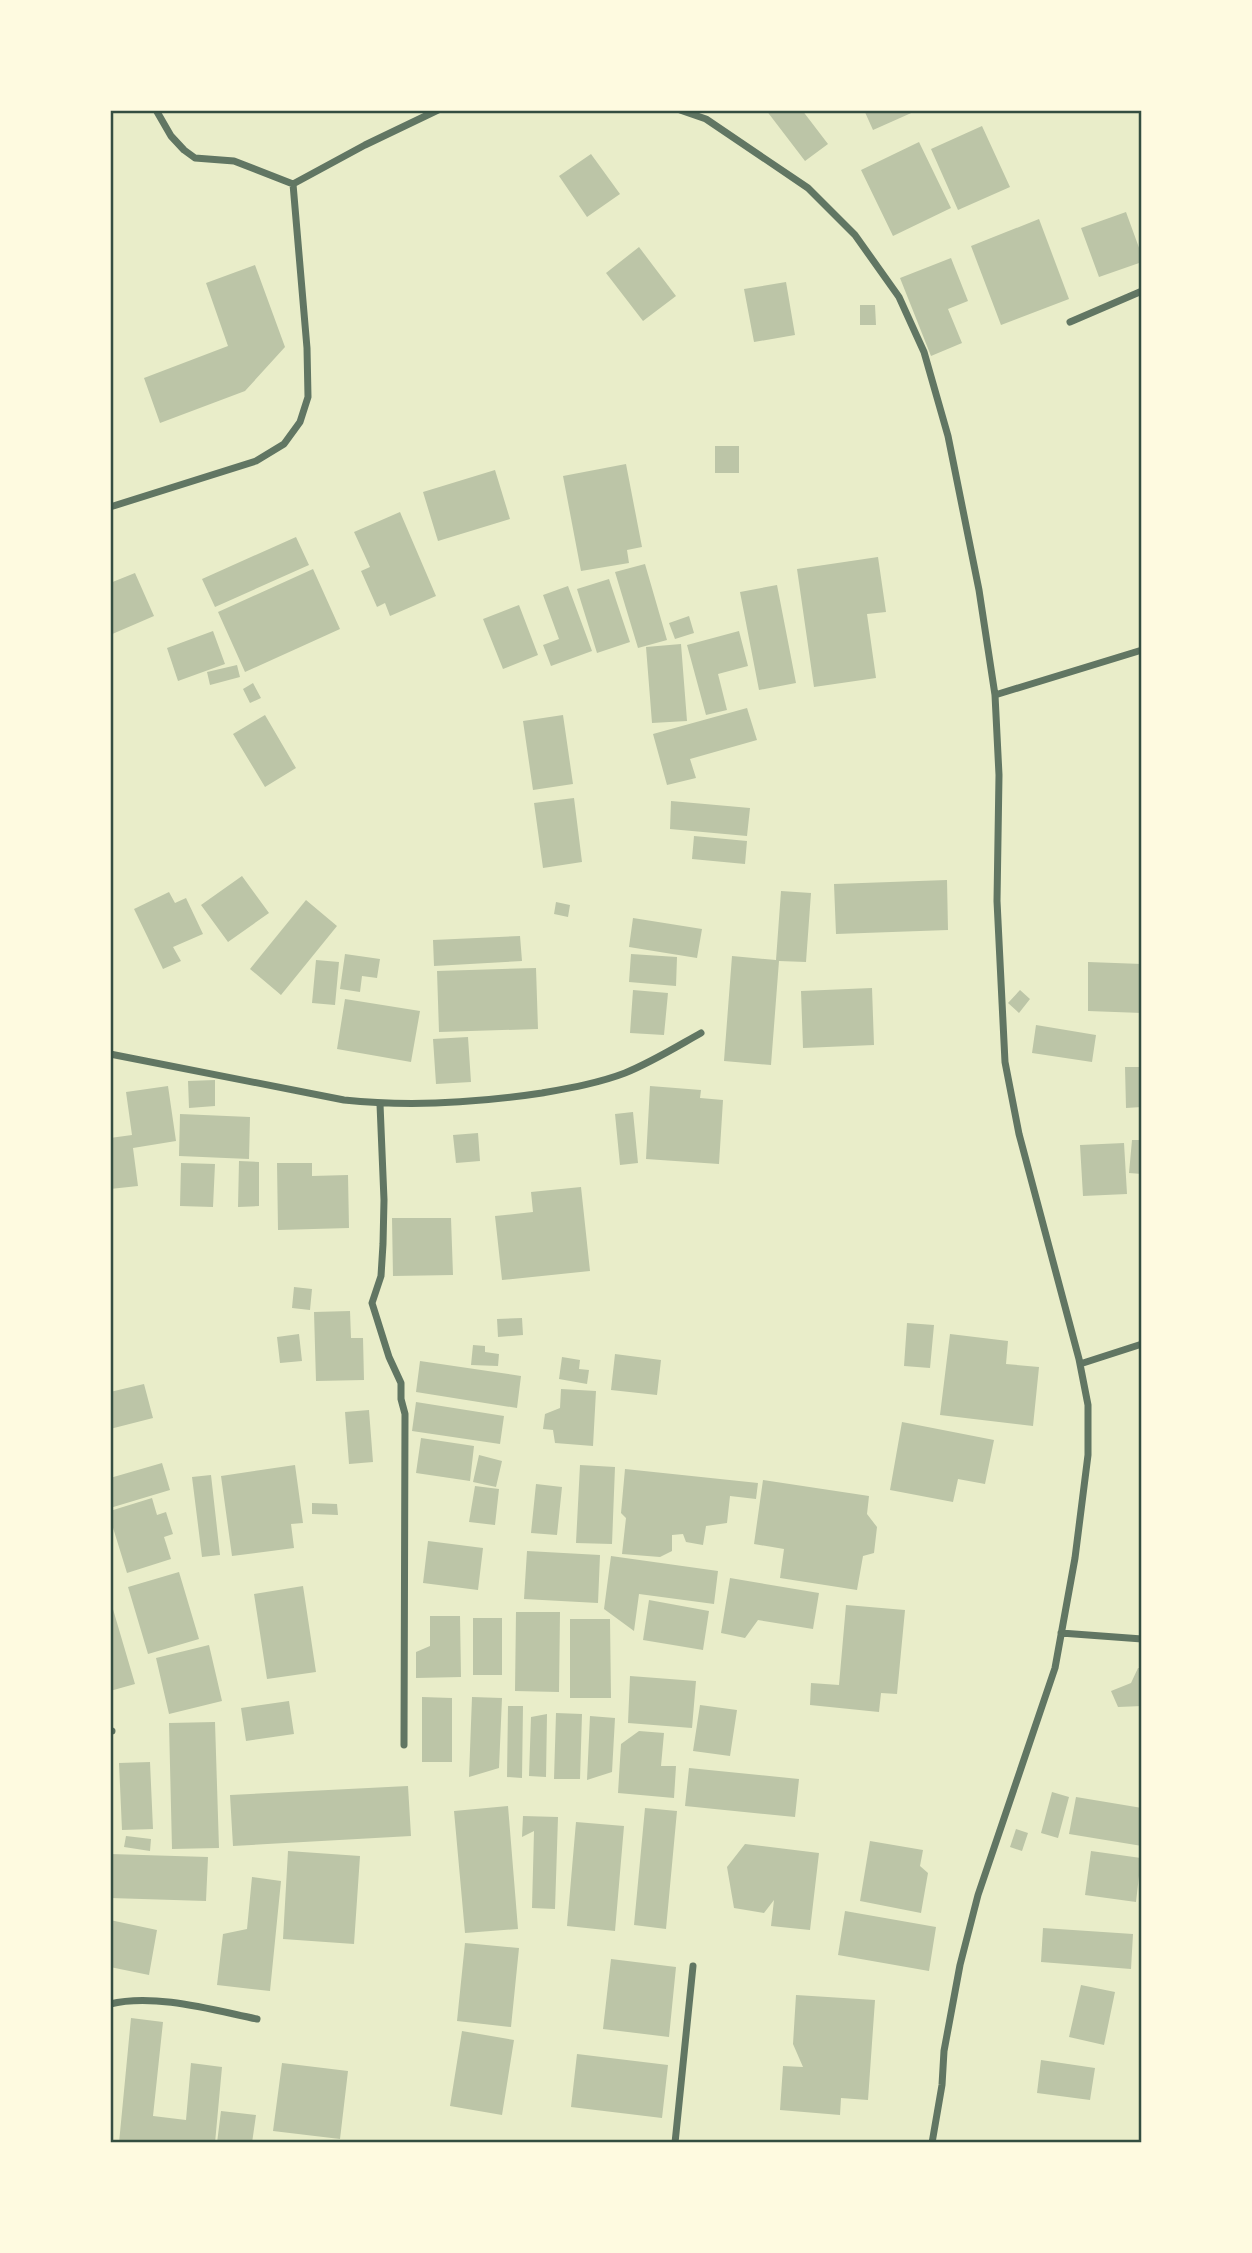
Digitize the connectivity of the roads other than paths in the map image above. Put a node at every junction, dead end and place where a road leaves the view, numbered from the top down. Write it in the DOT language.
graph roads {
  1 [pos="156,110"];
  2 [pos="438,110"];
  3 [pos="680,110"];
  4 [pos="714,110"];
  5 [pos="706,119"];
  6 [pos="293,184"];
  7 [pos="1142,291"];
  8 [pos="1070,322"];
  9 [pos="110,507"];
  10 [pos="1142,650"];
  11 [pos="995,695"];
  12 [pos="701,1033"];
  13 [pos="110,1054"];
  14 [pos="380,1104"];
  15 [pos="1142,1344"];
  16 [pos="1080,1364"];
  17 [pos="1061,1633"];
  18 [pos="1142,1639"];
  19 [pos="404,1745"];
  20 [pos="693,1966"];
  21 [pos="110,2004"];
  22 [pos="257,2019"];
  23 [pos="675,2143"];
  24 [pos="932,2143"];
  1 -- 6 [label="street"];
  2 -- 6 [label="street"];
  3 -- 5 [label="street"];
  4 -- 5 [label="street"];
  5 -- 11 [label="street"];
  6 -- 9 [label="street"];
  7 -- 8 [label="street"];
  10 -- 11 [label="street"];
  11 -- 16 [label="street"];
  12 -- 14 [label="street"];
  13 -- 14 [label="street"];
  14 -- 19 [label="street"];
  15 -- 16 [label="street"];
  16 -- 17 [label="street"];
  17 -- 18 [label="street"];
  17 -- 24 [label="street"];
  20 -- 23 [label="street"];
  21 -- 22 [label="street"];
}
